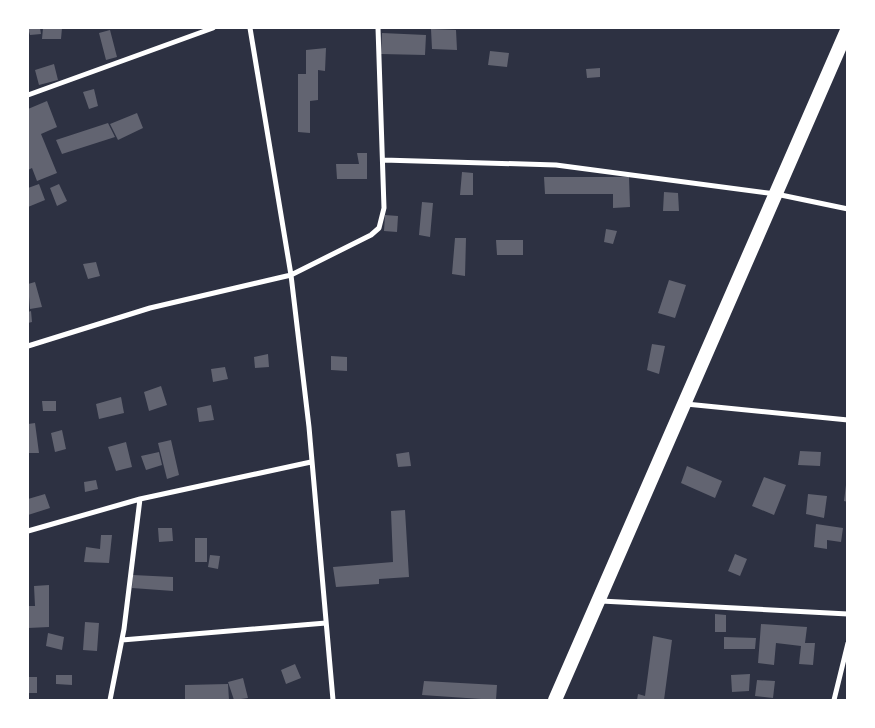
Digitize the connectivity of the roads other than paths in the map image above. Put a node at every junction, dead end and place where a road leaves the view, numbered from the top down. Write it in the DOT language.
graph roads {
  1 [pos="213,28"];
  2 [pos="250,28"];
  3 [pos="378,28"];
  4 [pos="848,28"];
  5 [pos="843,48"];
  6 [pos="28,95"];
  7 [pos="382,160"];
  8 [pos="776,194"];
  9 [pos="848,209"];
  10 [pos="291,276"];
  11 [pos="28,346"];
  12 [pos="683,404"];
  13 [pos="848,420"];
  14 [pos="311,462"];
  15 [pos="140,499"];
  16 [pos="28,531"];
  17 [pos="596,600"];
  18 [pos="848,614"];
  19 [pos="326,623"];
  20 [pos="122,640"];
  21 [pos="848,642"];
  22 [pos="110,700"];
  23 [pos="333,700"];
  24 [pos="554,700"];
  25 [pos="834,700"];
  1 -- 6 [label="street"];
  2 -- 10 [label="street"];
  3 -- 7 [label="street"];
  4 -- 5 [label="highway"];
  5 -- 8 [label="highway"];
  7 -- 8 [label="street"];
  7 -- 10 [label="street"];
  8 -- 9 [label="street"];
  8 -- 12 [label="highway"];
  10 -- 11 [label="street"];
  10 -- 14 [label="street"];
  12 -- 13 [label="street"];
  12 -- 17 [label="highway"];
  14 -- 15 [label="street"];
  14 -- 19 [label="street"];
  15 -- 16 [label="street"];
  15 -- 20 [label="street"];
  17 -- 18 [label="street"];
  17 -- 24 [label="highway"];
  19 -- 20 [label="street"];
  19 -- 23 [label="street"];
  20 -- 22 [label="street"];
  21 -- 25 [label="street"];
}
